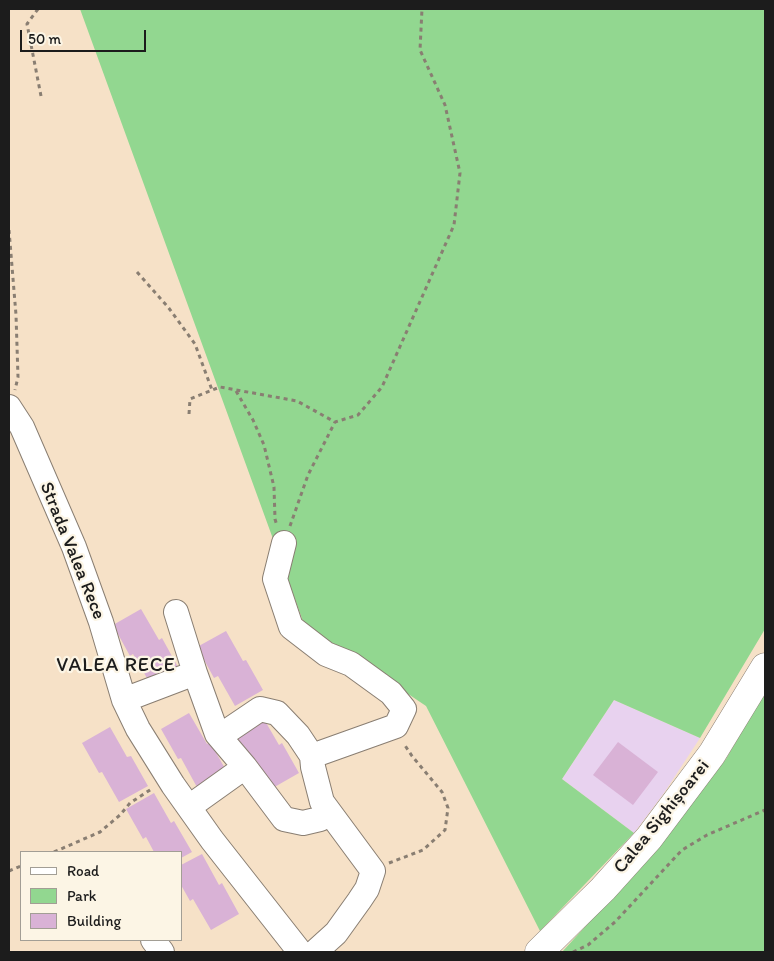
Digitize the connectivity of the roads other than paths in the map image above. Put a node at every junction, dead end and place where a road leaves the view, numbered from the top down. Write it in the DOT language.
graph roads {
  1 [pos="12,401"];
  2 [pos="284,543"];
  3 [pos="176,612"];
  4 [pos="765,667"];
  5 [pos="195,673"];
  6 [pos="124,700"];
  7 [pos="217,734"];
  8 [pos="312,756"];
  9 [pos="245,767"];
  10 [pos="189,807"];
  11 [pos="330,814"];
  12 [pos="154,941"];
  13 [pos="162,952"];
  14 [pos="300,952"];
  15 [pos="315,952"];
  16 [pos="539,952"];
  1 -- 6 [label="street, Strada Valea Rece"];
  2 -- 8 [label="street"];
  3 -- 5 [label="street"];
  4 -- 16 [label="main road, Calea Sighișoarei"];
  5 -- 6 [label="street"];
  5 -- 7 [label="street"];
  6 -- 10 [label="street, Strada Valea Rece"];
  7 -- 8 [label="street"];
  7 -- 9 [label="street"];
  8 -- 11 [label="street"];
  9 -- 10 [label="street"];
  9 -- 11 [label="street"];
  10 -- 14 [label="street, Strada Valea Rece"];
  11 -- 15 [label="street"];
  12 -- 13 [label="street"];
}
